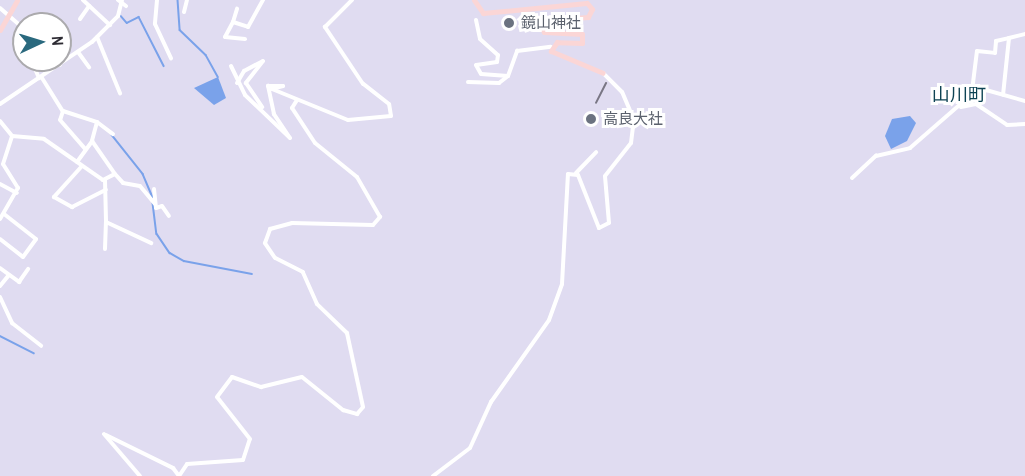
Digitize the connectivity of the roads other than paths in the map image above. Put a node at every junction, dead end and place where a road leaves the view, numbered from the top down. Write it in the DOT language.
graph roads {
  1 [pos="17,0"];
  2 [pos="83,0"];
  3 [pos="157,0"];
  4 [pos="187,0"];
  5 [pos="262,0"];
  6 [pos="352,0"];
  7 [pos="474,0"];
  8 [pos="121,1"];
  9 [pos="89,6"];
  10 [pos="126,6"];
  11 [pos="0,8"];
  12 [pos="237,9"];
  13 [pos="184,12"];
  14 [pos="9,15"];
  15 [pos="12,18"];
  16 [pos="80,20"];
  17 [pos="476,20"];
  18 [pos="233,22"];
  19 [pos="110,25"];
  20 [pos="0,30"];
  21 [pos="1025,34"];
  22 [pos="97,37"];
  23 [pos="1009,38"];
  24 [pos="245,39"];
  25 [pos="551,47"];
  26 [pos="78,52"];
  27 [pos="72,56"];
  28 [pos="171,58"];
  29 [pos="231,66"];
  30 [pos="89,67"];
  31 [pos="37,72"];
  32 [pos="49,72"];
  33 [pos="603,74"];
  34 [pos="508,76"];
  35 [pos="40,78"];
  36 [pos="468,82"];
  37 [pos="237,84"];
  38 [pos="972,91"];
  39 [pos="120,93"];
  40 [pos="1003,94"];
  41 [pos="285,98"];
  42 [pos="297,100"];
  43 [pos="1025,101"];
  44 [pos="291,103"];
  45 [pos="0,104"];
  46 [pos="960,108"];
  47 [pos="63,111"];
  48 [pos="264,113"];
  49 [pos="0,121"];
  50 [pos="97,122"];
  51 [pos="1025,124"];
  52 [pos="113,134"];
  53 [pos="12,136"];
  54 [pos="32,138"];
  55 [pos="92,141"];
  56 [pos="32,146"];
  57 [pos="85,149"];
  58 [pos="596,152"];
  59 [pos="77,162"];
  60 [pos="82,165"];
  61 [pos="576,173"];
  62 [pos="115,174"];
  63 [pos="852,178"];
  64 [pos="105,180"];
  65 [pos="0,184"];
  66 [pos="154,189"];
  67 [pos="106,190"];
  68 [pos="17,193"];
  69 [pos="154,203"];
  70 [pos="4,214"];
  71 [pos="170,216"];
  72 [pos="0,219"];
  73 [pos="106,222"];
  74 [pos="0,239"];
  75 [pos="150,243"];
  76 [pos="105,249"];
  77 [pos="0,268"];
  78 [pos="28,269"];
  79 [pos="9,275"];
  80 [pos="0,286"];
  81 [pos="0,297"];
  82 [pos="40,346"];
  83 [pos="140,476"];
  84 [pos="179,476"];
  85 [pos="433,476"];
  1 -- 14 [label="street"];
  2 -- 9 [label="street"];
  3 -- 28 [label="street"];
  4 -- 13 [label="street"];
  5 -- 18 [label="street"];
  6 -- 42 [label="street"];
  7 -- 25 [label="street"];
  8 -- 10 [label="street"];
  8 -- 19 [label="street"];
  9 -- 16 [label="street"];
  9 -- 19 [label="street"];
  11 -- 14 [label="street"];
  12 -- 18 [label="street"];
  14 -- 15 [label="street"];
  14 -- 20 [label="street"];
  17 -- 34 [label="street"];
  18 -- 24 [label="street"];
  19 -- 22 [label="street"];
  21 -- 23 [label="street"];
  22 -- 26 [label="street"];
  22 -- 39 [label="street"];
  23 -- 38 [label="street"];
  23 -- 40 [label="street"];
  25 -- 33 [label="street"];
  25 -- 34 [label="street"];
  26 -- 27 [label="street"];
  26 -- 30 [label="street"];
  29 -- 37 [label="street"];
  31 -- 35 [label="street"];
  32 -- 35 [label="street"];
  33 -- 61 [label="street"];
  34 -- 36 [label="street"];
  35 -- 45 [label="street"];
  35 -- 47 [label="street"];
  37 -- 48 [label="street"];
  37 -- 48 [label="street"];
  38 -- 40 [label="street"];
  38 -- 46 [label="street"];
  40 -- 43 [label="street"];
  41 -- 42 [label="street"];
  41 -- 44 [label="street"];
  41 -- 48 [label="street"];
  42 -- 44 [label="street"];
  44 -- 84 [label="street"];
  46 -- 51 [label="street"];
  46 -- 63 [label="street"];
  47 -- 50 [label="street"];
  47 -- 57 [label="street"];
  49 -- 53 [label="street"];
  50 -- 52 [label="street"];
  50 -- 55 [label="street"];
  53 -- 54 [label="street"];
  53 -- 68 [label="street"];
  54 -- 56 [label="street"];
  54 -- 59 [label="street"];
  55 -- 57 [label="street"];
  55 -- 62 [label="street"];
  57 -- 59 [label="street"];
  58 -- 61 [label="street"];
  59 -- 60 [label="street"];
  60 -- 64 [label="street"];
  60 -- 67 [label="street"];
  61 -- 85 [label="street"];
  62 -- 64 [label="street"];
  62 -- 69 [label="street"];
  64 -- 67 [label="street"];
  65 -- 68 [label="street"];
  66 -- 69 [label="street"];
  67 -- 73 [label="street"];
  68 -- 70 [label="street"];
  69 -- 71 [label="street"];
  70 -- 72 [label="street"];
  70 -- 74 [label="street"];
  73 -- 75 [label="street"];
  73 -- 76 [label="street"];
  77 -- 79 [label="street"];
  78 -- 79 [label="street"];
  79 -- 80 [label="street"];
  81 -- 82 [label="street"];
  83 -- 84 [label="street"];
}
